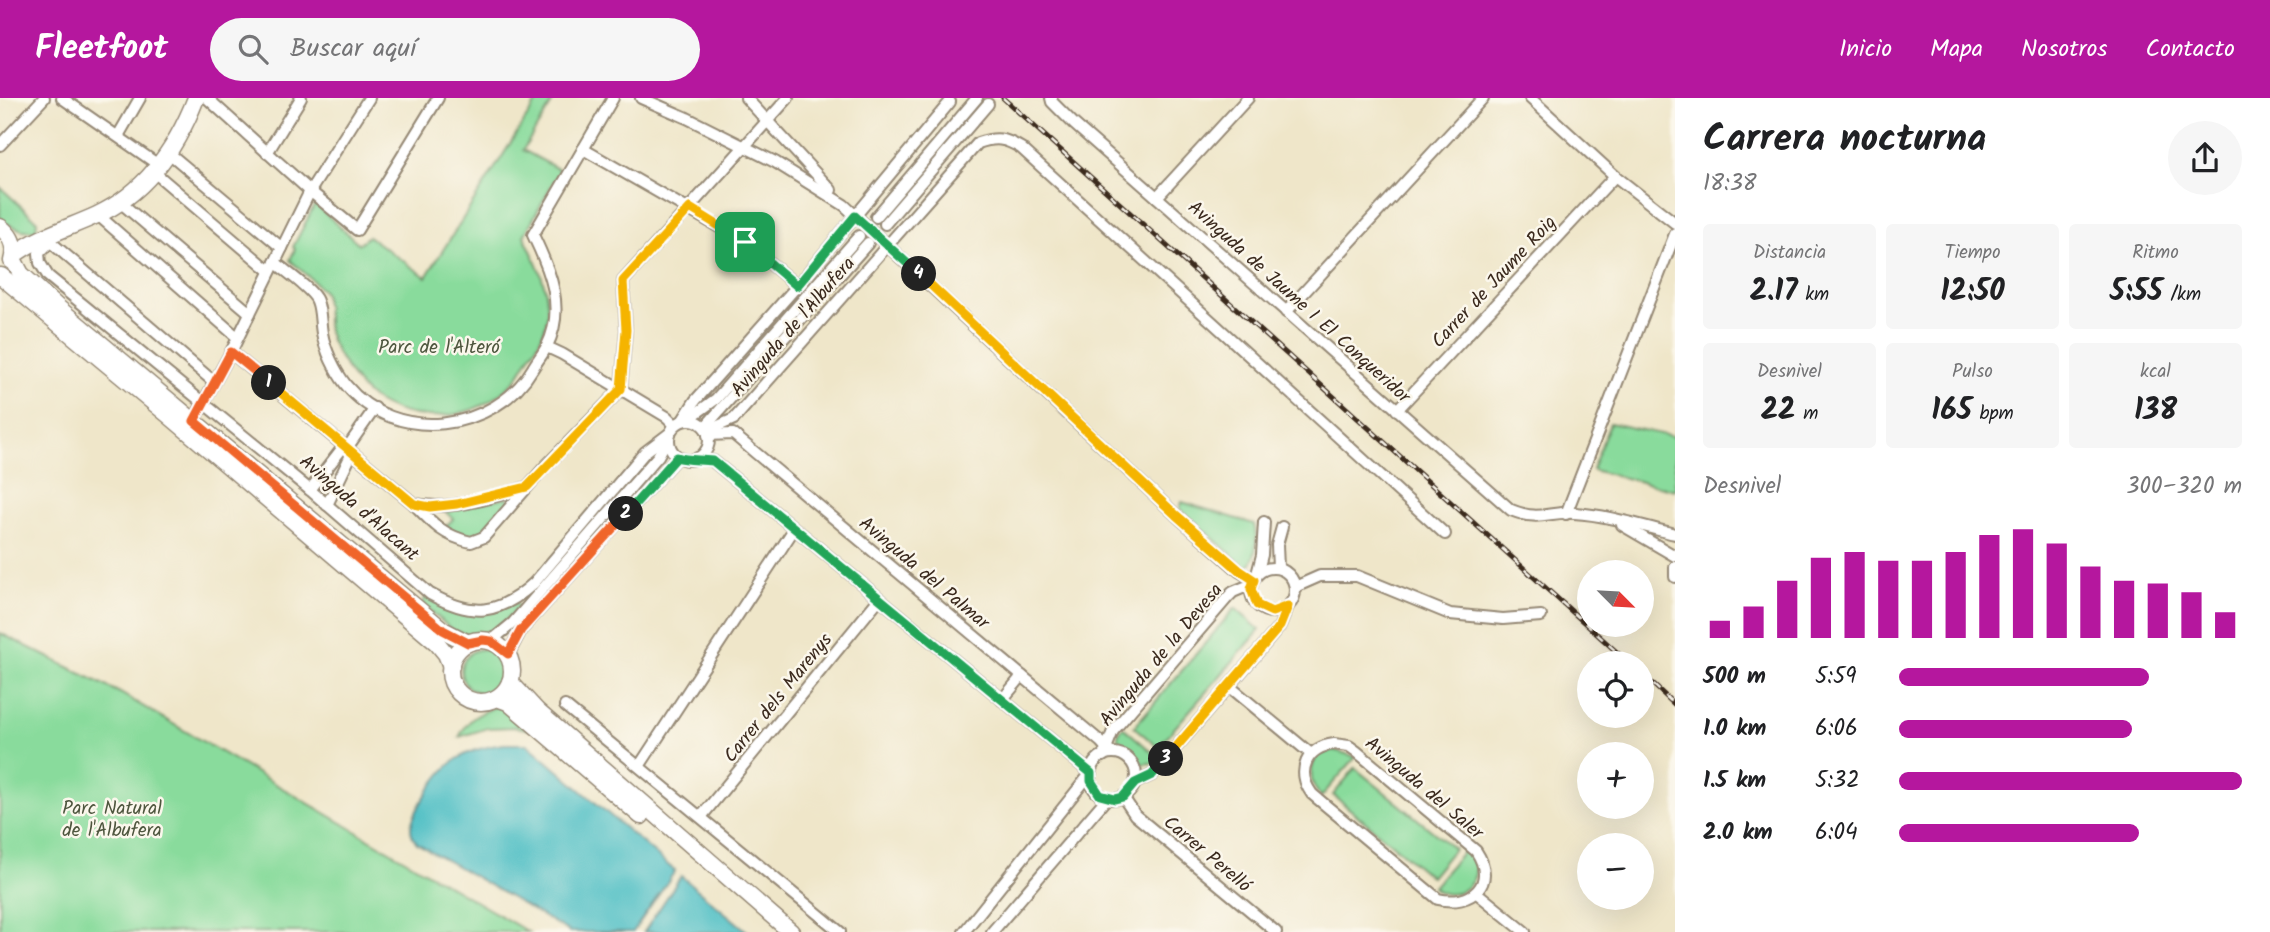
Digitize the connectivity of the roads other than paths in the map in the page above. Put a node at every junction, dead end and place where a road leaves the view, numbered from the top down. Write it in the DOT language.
graph roads {
  1 [pos="44,98"];
  2 [pos="62,98"];
  3 [pos="140,98"];
  4 [pos="196,98"];
  5 [pos="207,98"];
  6 [pos="301,98"];
  7 [pos="369,98"];
  8 [pos="438,98"];
  9 [pos="613,98"];
  10 [pos="641,98"];
  11 [pos="746,98"];
  12 [pos="788,98"];
  13 [pos="977,98"];
  14 [pos="1051,98"];
  15 [pos="1248,98"];
  16 [pos="1483,98"];
  17 [pos="1530,98"];
  18 [pos="950,103"];
  19 [pos="988,104"];
  20 [pos="768,121"];
  21 [pos="118,136"];
  22 [pos="0,145"];
  23 [pos="746,147"];
  24 [pos="583,149"];
  25 [pos="267,153"];
  26 [pos="161,164"];
  27 [pos="1615,176"];
  28 [pos="310,191"];
  29 [pos="1157,197"];
  30 [pos="120,202"];
  31 [pos="844,205"];
  32 [pos="690,208"];
  33 [pos="98,215"];
  34 [pos="855,216"];
  35 [pos="1675,223"];
  36 [pos="2,228"];
  37 [pos="1675,234"];
  38 [pos="52,236"];
  39 [pos="887,245"];
  40 [pos="282,248"];
  41 [pos="14,257"];
  42 [pos="272,266"];
  43 [pos="0,276"];
  44 [pos="797,286"];
  45 [pos="1286,312"];
  46 [pos="250,313"];
  47 [pos="237,337"];
  48 [pos="547,347"];
  49 [pos="231,352"];
  50 [pos="215,382"];
  51 [pos="621,389"];
  52 [pos="204,404"];
  53 [pos="375,408"];
  54 [pos="1397,410"];
  55 [pos="194,421"];
  56 [pos="677,427"];
  57 [pos="707,431"];
  58 [pos="348,449"];
  59 [pos="677,457"];
  60 [pos="698,458"];
  61 [pos="527,487"];
  62 [pos="310,490"];
  63 [pos="414,504"];
  64 [pos="327,505"];
  65 [pos="1566,513"];
  66 [pos="1611,518"];
  67 [pos="1264,522"];
  68 [pos="1282,527"];
  69 [pos="794,529"];
  70 [pos="1445,534"];
  71 [pos="1675,534"];
  72 [pos="1675,556"];
  73 [pos="1675,567"];
  74 [pos="1278,568"];
  75 [pos="1675,577"];
  76 [pos="1254,579"];
  77 [pos="1295,587"];
  78 [pos="880,599"];
  79 [pos="1288,606"];
  80 [pos="1541,616"];
  81 [pos="491,641"];
  82 [pos="468,643"];
  83 [pos="508,654"];
  84 [pos="451,666"];
  85 [pos="1022,676"];
  86 [pos="510,682"];
  87 [pos="1229,686"];
  88 [pos="497,698"];
  89 [pos="1002,700"];
  90 [pos="565,706"];
  91 [pos="1107,752"];
  92 [pos="1311,754"];
  93 [pos="640,765"];
  94 [pos="1091,774"];
  95 [pos="1135,783"];
  96 [pos="1123,797"];
  97 [pos="1107,798"];
  98 [pos="701,817"];
  99 [pos="1477,892"];
  100 [pos="1273,931"];
  101 [pos="776,932"];
  102 [pos="791,932"];
  103 [pos="840,932"];
  104 [pos="964,932"];
  105 [pos="992,932"];
  106 [pos="1525,932"];
  1 -- 22 [label="street"];
  2 -- 21 [label="street"];
  3 -- 21 [label="street"];
  4 -- 26 [label="main road"];
  5 -- 25 [label="street"];
  6 -- 25 [label="street"];
  7 -- 28 [label="street"];
  8 -- 28 [label="street"];
  9 -- 24 [label="street"];
  10 -- 23 [label="street"];
  11 -- 20 [label="street"];
  12 -- 20 [label="street"];
  13 -- 19 [label="street"];
  14 -- 29 [label="street, Avinguda de Jaume I El Conqueridor"];
  15 -- 29 [label="street"];
  16 -- 45 [label="street"];
  17 -- 27 [label="street"];
  18 -- 34 [label="street, Avinguda de l'Albufera"];
  20 -- 23 [label="street"];
  20 -- 31 [label="street"];
  21 -- 26 [label="street"];
  23 -- 31 [label="street"];
  23 -- 32 [label="street"];
  24 -- 32 [label="street"];
  24 -- 48 [label="street"];
  25 -- 28 [label="street"];
  26 -- 30 [label="main road"];
  26 -- 40 [label="street"];
  26 -- 42 [label="street"];
  27 -- 35 [label="street"];
  27 -- 54 [label="street, Carrer de Jaume Roig"];
  28 -- 40 [label="street"];
  29 -- 45 [label="street, Avinguda de Jaume I El Conqueridor"];
  30 -- 33 [label="main road"];
  30 -- 46 [label="street"];
  31 -- 34 [label="street"];
  32 -- 44 [label="street"];
  32 -- 51 [label="street"];
  33 -- 38 [label="main road"];
  33 -- 47 [label="street"];
  34 -- 39 [label="street"];
  34 -- 44 [label="street, Avinguda de l'Albufera"];
  36 -- 38 [label="main road"];
  36 -- 41 [label="main road"];
  37 -- 65 [label="street"];
  38 -- 41 [label="main road"];
  38 -- 50 [label="street"];
  38 -- 52 [label="street, Avinguda d'Alacant"];
  39 -- 57 [label="street, Avinguda de l'Albufera"];
  39 -- 70 [label="street, Avinguda de l'Albufera"];
  39 -- 76 [label="street"];
  40 -- 42 [label="street"];
  41 -- 43 [label="main road"];
  41 -- 55 [label="main road"];
  42 -- 46 [label="street"];
  42 -- 53 [label="street"];
  43 -- 84 [label="main road"];
  44 -- 56 [label="street, Avinguda de l'Albufera"];
  45 -- 54 [label="street, Avinguda de Jaume I El Conqueridor"];
  46 -- 47 [label="street"];
  47 -- 49 [label="street"];
  48 -- 51 [label="street"];
  48 -- 53 [label="street"];
  49 -- 50 [label="street"];
  49 -- 58 [label="street"];
  50 -- 52 [label="street"];
  51 -- 56 [label="street"];
  51 -- 61 [label="street"];
  52 -- 55 [label="street"];
  52 -- 62 [label="street, Avinguda d'Alacant"];
  53 -- 58 [label="street"];
  54 -- 65 [label="street, Avinguda de Jaume I El Conqueridor"];
  55 -- 82 [label="main road"];
  56 -- 57 [label="street"];
  56 -- 57 [label="street, Avinguda de l'Albufera"];
  56 -- 59 [label="street"];
  56 -- 64 [label="street, Avinguda d'Alacant"];
  56 -- 81 [label="street, Avinguda de l'Albufera"];
  57 -- 60 [label="street"];
  57 -- 85 [label="street, Avinguda del Palmar"];
  58 -- 62 [label="street"];
  58 -- 63 [label="street"];
  58 -- 64 [label="street"];
  59 -- 60 [label="street"];
  59 -- 83 [label="street"];
  60 -- 69 [label="street"];
  61 -- 63 [label="street"];
  61 -- 63 [label="street"];
  62 -- 64 [label="street, Avinguda d'Alacant"];
  65 -- 66 [label="street"];
  66 -- 71 [label="street"];
  66 -- 72 [label="street"];
  67 -- 76 [label="street"];
  68 -- 74 [label="street"];
  69 -- 78 [label="street"];
  69 -- 93 [label="street"];
  73 -- 75 [label="street"];
  74 -- 76 [label="street"];
  74 -- 77 [label="street"];
  76 -- 79 [label="street"];
  76 -- 91 [label="street, Avinguda de la Devesa"];
  77 -- 79 [label="street"];
  77 -- 80 [label="street"];
  78 -- 89 [label="street"];
  78 -- 98 [label="street, Carrer dels Marenys"];
  79 -- 87 [label="street"];
  81 -- 82 [label="main road"];
  81 -- 83 [label="main road"];
  82 -- 84 [label="main road"];
  83 -- 86 [label="main road"];
  84 -- 88 [label="main road"];
  85 -- 89 [label="street"];
  85 -- 91 [label="street, Avinguda del Palmar"];
  86 -- 88 [label="main road"];
  86 -- 102 [label="main road"];
  87 -- 92 [label="street"];
  87 -- 95 [label="street"];
  88 -- 101 [label="main road"];
  89 -- 94 [label="street"];
  90 -- 93 [label="street"];
  91 -- 94 [label="street"];
  91 -- 95 [label="street"];
  92 -- 99 [label="street"];
  92 -- 99 [label="street, Avinguda del Saler"];
  93 -- 98 [label="street"];
  94 -- 97 [label="street"];
  94 -- 104 [label="street"];
  95 -- 96 [label="street"];
  96 -- 97 [label="street"];
  96 -- 100 [label="street, Carrer Perelló"];
  97 -- 105 [label="street"];
  98 -- 103 [label="street"];
  99 -- 106 [label="street"];
}
